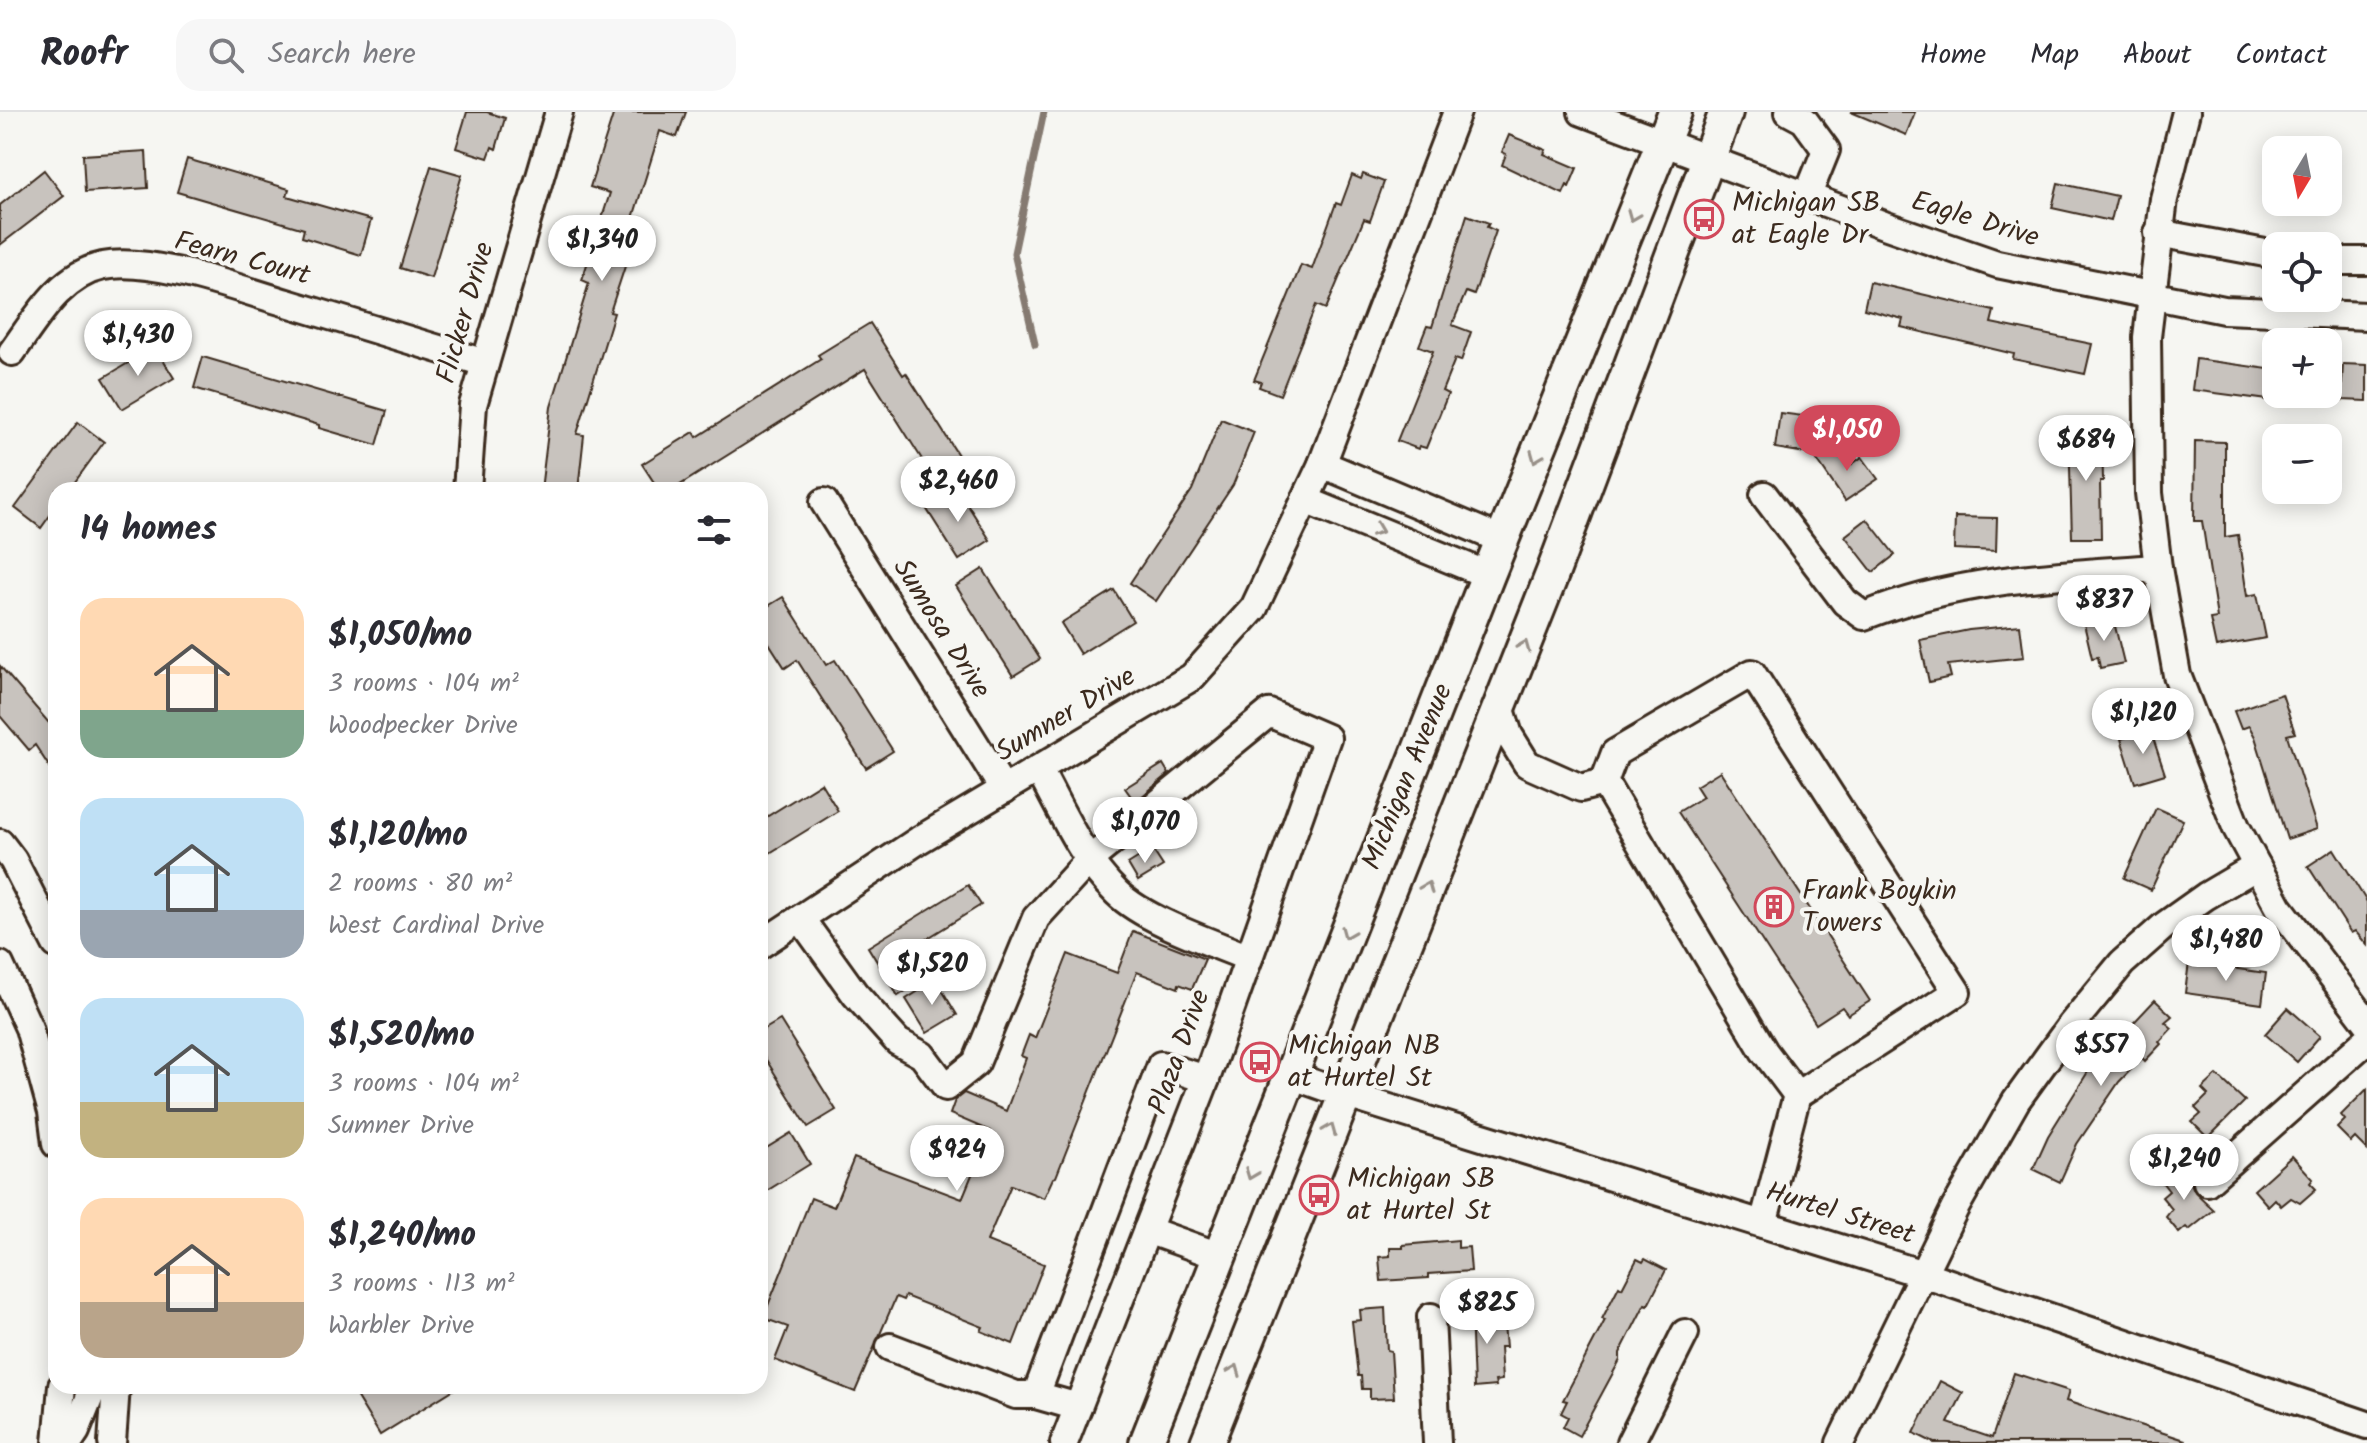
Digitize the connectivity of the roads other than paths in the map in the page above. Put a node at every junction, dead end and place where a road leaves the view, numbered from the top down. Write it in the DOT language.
graph roads {
  1 [pos="559,112"];
  2 [pos="1457,112"];
  3 [pos="1582,112"];
  4 [pos="1675,112"];
  5 [pos="1726,112"];
  6 [pos="1789,112"];
  7 [pos="2186,112"];
  8 [pos="1662,143"];
  9 [pos="1707,160"];
  10 [pos="1807,197"];
  11 [pos="2158,233"];
  12 [pos="2262,252"];
  13 [pos="2342,261"];
  14 [pos="2367,261"];
  15 [pos="2151,296"];
  16 [pos="2367,316"];
  17 [pos="12,352"];
  18 [pos="485,363"];
  19 [pos="1322,464"];
  20 [pos="468,482"];
  21 [pos="1764,495"];
  22 [pos="1305,500"];
  23 [pos="824,502"];
  24 [pos="1502,540"];
  25 [pos="2158,568"];
  26 [pos="1488,575"];
  27 [pos="1500,706"];
  28 [pos="1039,770"];
  29 [pos="1604,782"];
  30 [pos="1004,790"];
  31 [pos="0,843"];
  32 [pos="1089,860"];
  33 [pos="2257,866"];
  34 [pos="801,919"];
  35 [pos="48,928"];
  36 [pos="768,940"];
  37 [pos="1249,958"];
  38 [pos="0,965"];
  39 [pos="2367,1022"];
  40 [pos="2367,1040"];
  41 [pos="1290,1075"];
  42 [pos="1206,1079"];
  43 [pos="1344,1094"];
  44 [pos="1797,1095"];
  45 [pos="48,1097"];
  46 [pos="2207,1182"];
  47 [pos="1763,1224"];
  48 [pos="1147,1230"];
  49 [pos="1219,1256"];
  50 [pos="1923,1274"];
  51 [pos="1431,1317"];
  52 [pos="1685,1333"];
  53 [pos="890,1347"];
  54 [pos="61,1394"];
  55 [pos="91,1394"];
  56 [pos="115,1394"];
  57 [pos="1036,1395"];
  58 [pos="1078,1407"];
  59 [pos="2367,1425"];
  60 [pos="57,1443"];
  61 [pos="68,1443"];
  62 [pos="112,1443"];
  63 [pos="1064,1443"];
  64 [pos="1146,1443"];
  65 [pos="1207,1443"];
  66 [pos="1416,1443"];
  67 [pos="1427,1443"];
  68 [pos="1437,1443"];
  69 [pos="1630,1443"];
  70 [pos="1840,1443"];
  1 -- 18 [label="street, Flicker Drive"];
  2 -- 19 [label="street, Sumner Drive"];
  3 -- 8 [label="street, Eagle Drive"];
  4 -- 8 [label="main road, Michigan Avenue"];
  5 -- 9 [label="main road, Michigan Avenue"];
  6 -- 10 [label="street"];
  7 -- 11 [label="street"];
  8 -- 9 [label="street, Eagle Drive"];
  8 -- 24 [label="main road, Michigan Avenue, one-way"];
  9 -- 10 [label="street, Eagle Drive"];
  27 -- 9 [label="main road, Michigan Avenue, one-way"];
  10 -- 15 [label="street, Eagle Drive"];
  11 -- 12 [label="street"];
  11 -- 15 [label="street"];
  13 -- 14 [label="street"];
  15 -- 16 [label="street, Eagle Drive"];
  15 -- 25 [label="street"];
  17 -- 18 [label="street, Fearn Court"];
  18 -- 20 [label="street, Flicker Drive"];
  19 -- 22 [label="street, Sumner Drive"];
  19 -- 24 [label="street"];
  21 -- 25 [label="street"];
  22 -- 26 [label="street, one-way"];
  22 -- 28 [label="street, Sumner Drive"];
  23 -- 30 [label="street, Sumosa Drive"];
  24 -- 26 [label="main road, Michigan Avenue"];
  25 -- 33 [label="street"];
  26 -- 41 [label="main road, Michigan Avenue, one-way"];
  27 -- 29 [label="street"];
  43 -- 27 [label="main road, Michigan Avenue, one-way"];
  28 -- 30 [label="street, Sumner Drive"];
  28 -- 32 [label="street"];
  29 -- 44 [label="street"];
  29 -- 44 [label="street"];
  30 -- 34 [label="street, Sumner Drive"];
  31 -- 35 [label="street"];
  32 -- 34 [label="street"];
  32 -- 37 [label="street"];
  32 -- 37 [label="street, Plaza Drive"];
  33 -- 39 [label="street"];
  33 -- 50 [label="street"];
  34 -- 36 [label="street, Sumner Drive"];
  37 -- 42 [label="street, Plaza Drive"];
  38 -- 45 [label="street"];
  40 -- 46 [label="street"];
  41 -- 43 [label="street, Hurtel Street"];
  41 -- 49 [label="main road, Michigan Avenue, one-way"];
  42 -- 48 [label="street, Plaza Drive"];
  42 -- 57 [label="street"];
  43 -- 47 [label="street, Hurtel Street"];
  65 -- 43 [label="main road, Michigan Avenue, one-way"];
  44 -- 47 [label="street"];
  47 -- 50 [label="street, Hurtel Street"];
  48 -- 49 [label="street"];
  48 -- 58 [label="street, Plaza Drive"];
  49 -- 64 [label="main road, Michigan Avenue"];
  50 -- 59 [label="street, Hurtel Street"];
  50 -- 70 [label="street"];
  51 -- 68 [label="street"];
  52 -- 69 [label="street"];
  53 -- 57 [label="street"];
  54 -- 60 [label="street"];
  55 -- 61 [label="street"];
  56 -- 62 [label="street"];
  57 -- 58 [label="street"];
  58 -- 63 [label="street, Plaza Drive"];
  66 -- 67 [label="street"];
}
